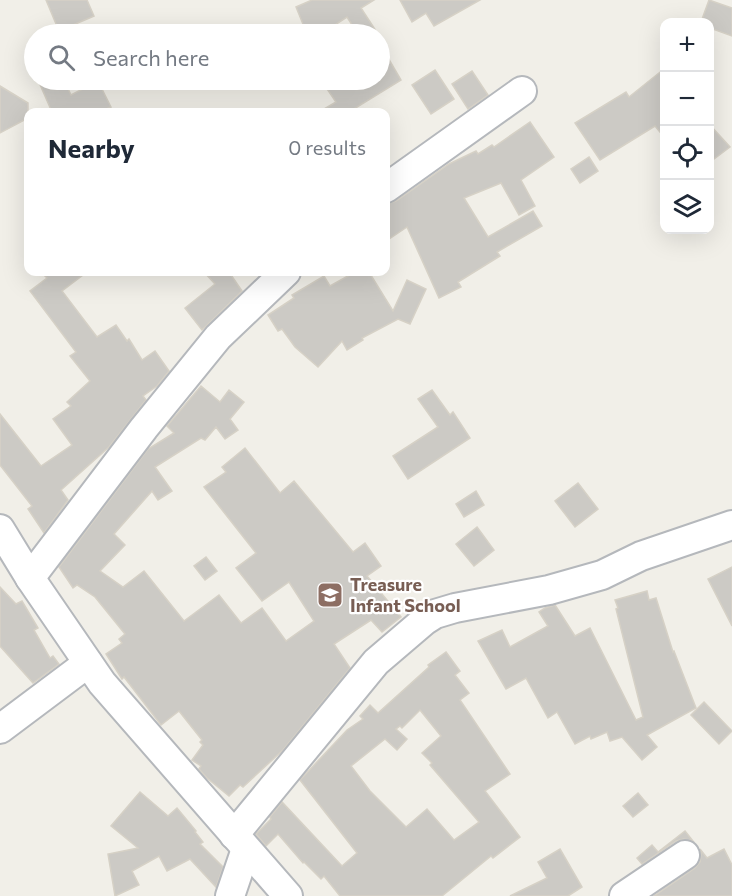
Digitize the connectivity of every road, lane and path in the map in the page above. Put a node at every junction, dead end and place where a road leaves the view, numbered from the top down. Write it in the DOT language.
graph roads {
  1 [pos="522,91"];
  2 [pos="390,185"];
  3 [pos="282,276"];
  4 [pos="732,525"];
  5 [pos="0,529"];
  6 [pos="30,578"];
  7 [pos="88,663"];
  8 [pos="0,729"];
  9 [pos="240,842"];
  10 [pos="685,855"];
  11 [pos="230,896"];
  12 [pos="288,896"];
  13 [pos="624,896"];
  1 -- 2 [label="street"];
  3 -- 6 [label="street"];
  4 -- 9 [label="street"];
  5 -- 6 [label="street"];
  6 -- 7 [label="street"];
  7 -- 8 [label="street"];
  7 -- 9 [label="street"];
  9 -- 11 [label="street"];
  9 -- 12 [label="street"];
  10 -- 13 [label="street"];
}
